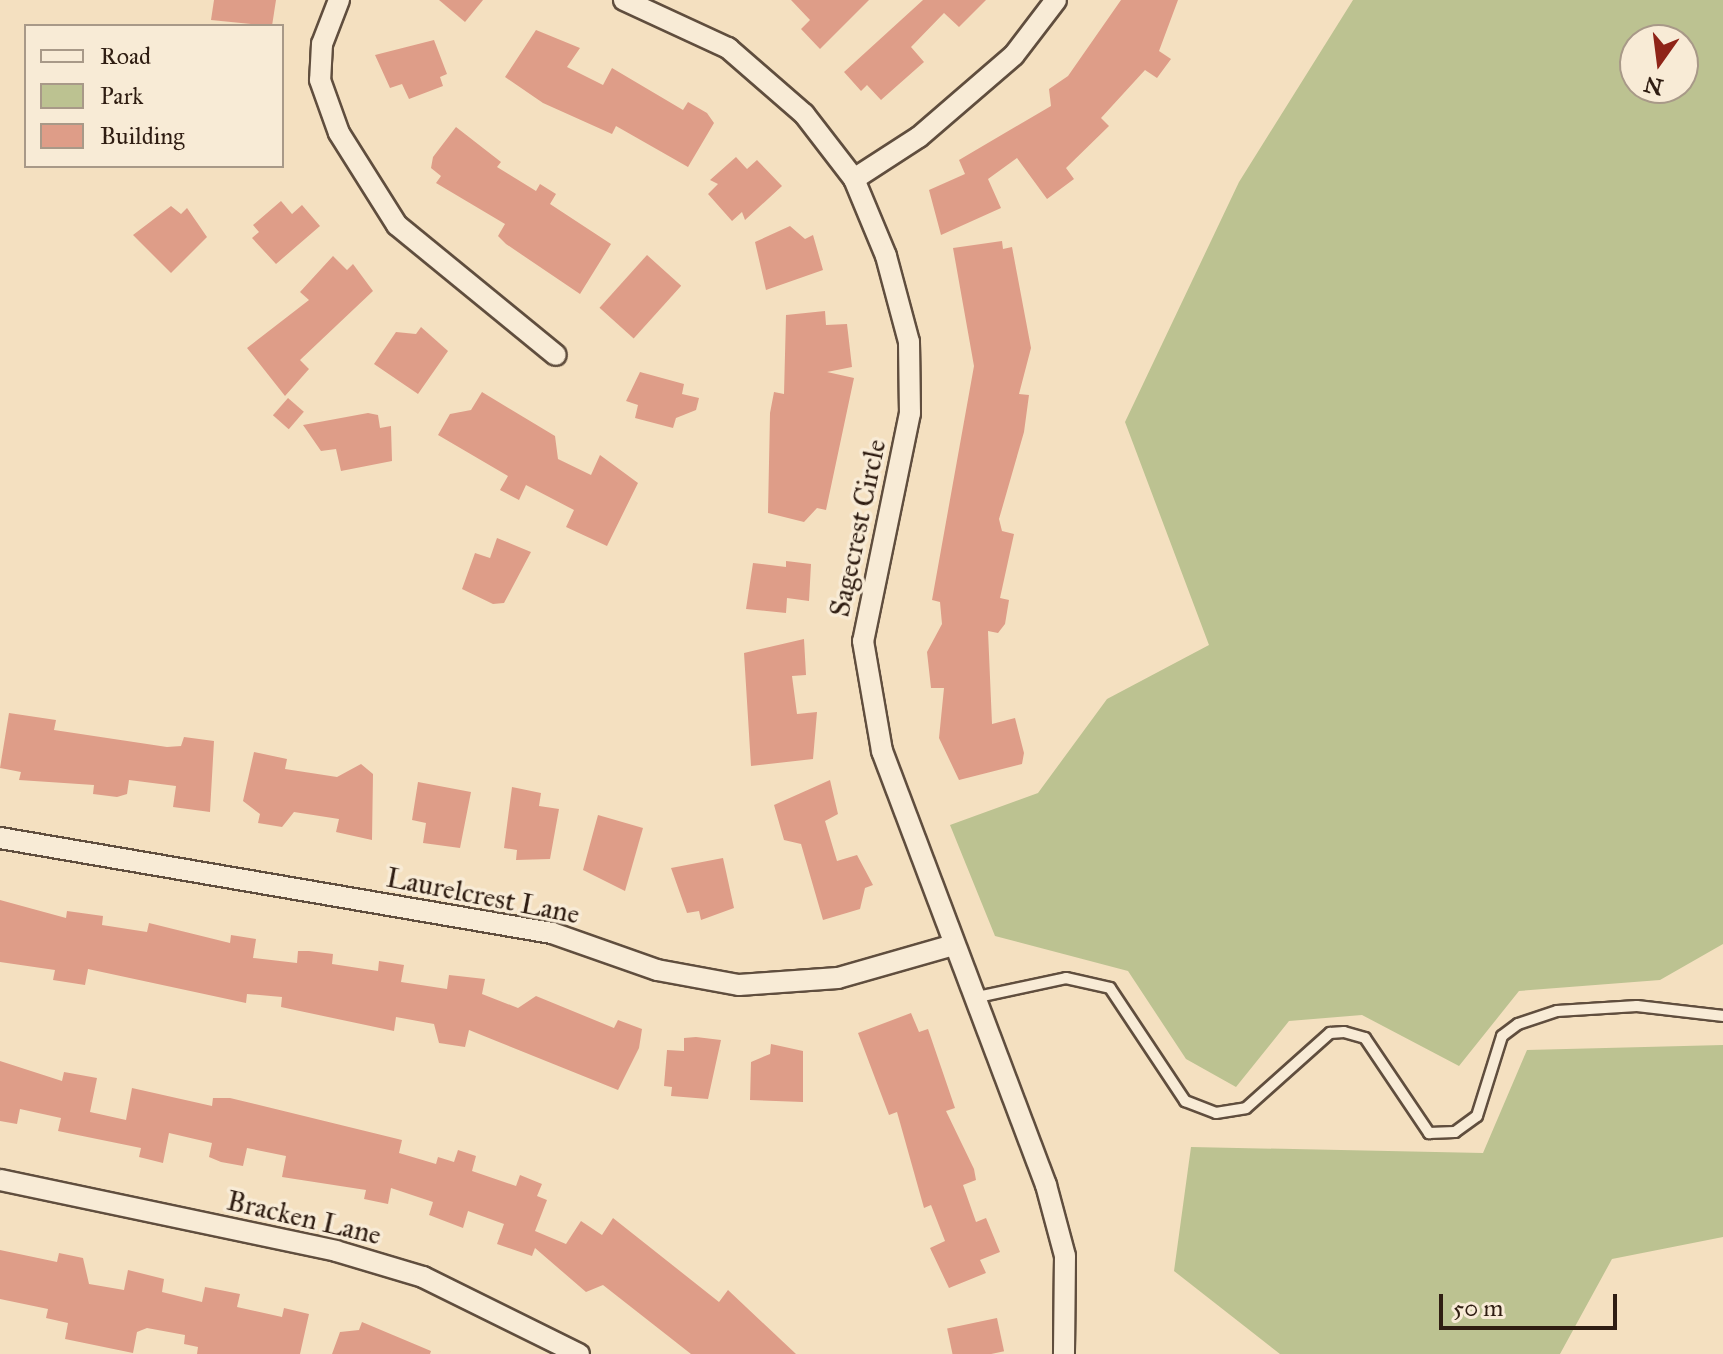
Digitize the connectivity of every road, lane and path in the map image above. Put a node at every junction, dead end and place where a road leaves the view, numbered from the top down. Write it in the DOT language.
graph roads {
  1 [pos="339,0"];
  2 [pos="624,0"];
  3 [pos="1056,0"];
  4 [pos="854,179"];
  5 [pos="556,355"];
  6 [pos="0,838"];
  7 [pos="950,946"];
  8 [pos="971,998"];
  9 [pos="1723,1016"];
  10 [pos="0,1180"];
  11 [pos="579,1354"];
  12 [pos="1064,1354"];
  1 -- 5 [label="street"];
  2 -- 4 [label="street, Sagecrest Circle"];
  3 -- 4 [label="street"];
  4 -- 7 [label="street, Sagecrest Circle"];
  6 -- 7 [label="street, Laurelcrest Lane"];
  7 -- 8 [label="street, Sagecrest Circle"];
  8 -- 9 [label="lane"];
  8 -- 12 [label="street, Sagecrest Circle"];
  10 -- 11 [label="street, Bracken Lane"];
}
